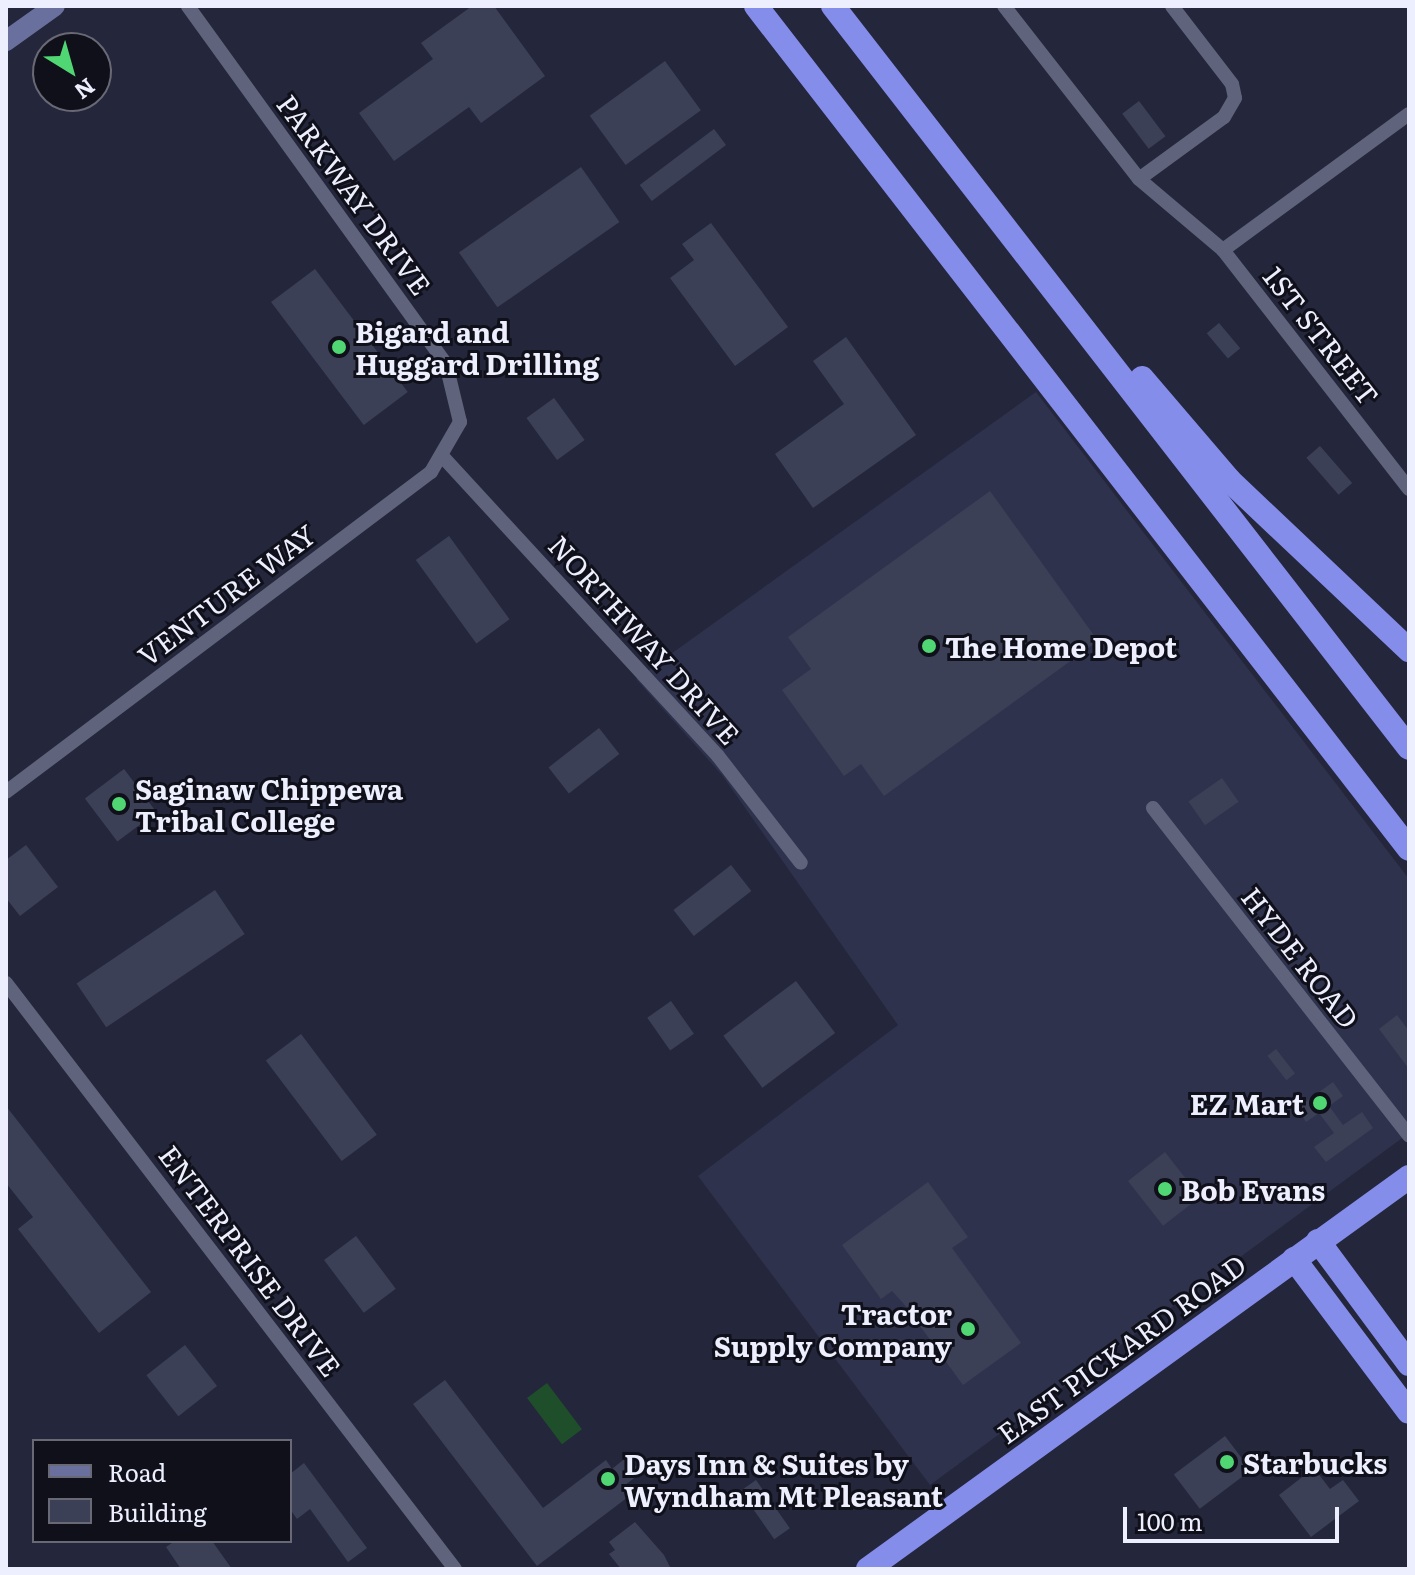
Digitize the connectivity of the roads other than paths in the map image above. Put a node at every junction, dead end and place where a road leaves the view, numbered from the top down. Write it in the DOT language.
graph roads {
  1 [pos="55,6"];
  2 [pos="188,6"];
  3 [pos="756,6"];
  4 [pos="833,6"];
  5 [pos="1004,6"];
  6 [pos="1172,6"];
  7 [pos="6,41"];
  8 [pos="1409,114"];
  9 [pos="1139,179"];
  10 [pos="1223,250"];
  11 [pos="1067,305"];
  12 [pos="460,422"];
  13 [pos="443,457"];
  14 [pos="1409,489"];
  15 [pos="1409,650"];
  16 [pos="1409,748"];
  17 [pos="6,792"];
  18 [pos="1153,808"];
  19 [pos="1409,849"];
  20 [pos="801,863"];
  21 [pos="6,983"];
  22 [pos="1409,1136"];
  23 [pos="1409,1177"];
  24 [pos="1318,1241"];
  25 [pos="1294,1259"];
  26 [pos="1409,1364"];
  27 [pos="1409,1412"];
  28 [pos="455,1569"];
  29 [pos="868,1569"];
  1 -- 7 [label="street"];
  2 -- 12 [label="street, PARKWAY DRIVE"];
  3 -- 19 [label="highway"];
  4 -- 11 [label="highway"];
  5 -- 9 [label="street, 1ST STREET"];
  6 -- 9 [label="street"];
  8 -- 10 [label="street"];
  9 -- 10 [label="street, 1ST STREET"];
  10 -- 14 [label="street, 1ST STREET"];
  11 -- 15 [label="highway"];
  11 -- 16 [label="highway"];
  12 -- 13 [label="street, VENTURE WAY"];
  13 -- 17 [label="street, VENTURE WAY"];
  13 -- 20 [label="street, NORTHWAY DRIVE"];
  18 -- 22 [label="street, HYDE ROAD"];
  21 -- 28 [label="street, ENTERPRISE DRIVE"];
  23 -- 24 [label="highway, EAST PICKARD ROAD"];
  24 -- 25 [label="highway, EAST PICKARD ROAD"];
  24 -- 26 [label="highway"];
  25 -- 27 [label="highway"];
  25 -- 29 [label="highway, EAST PICKARD ROAD"];
}
